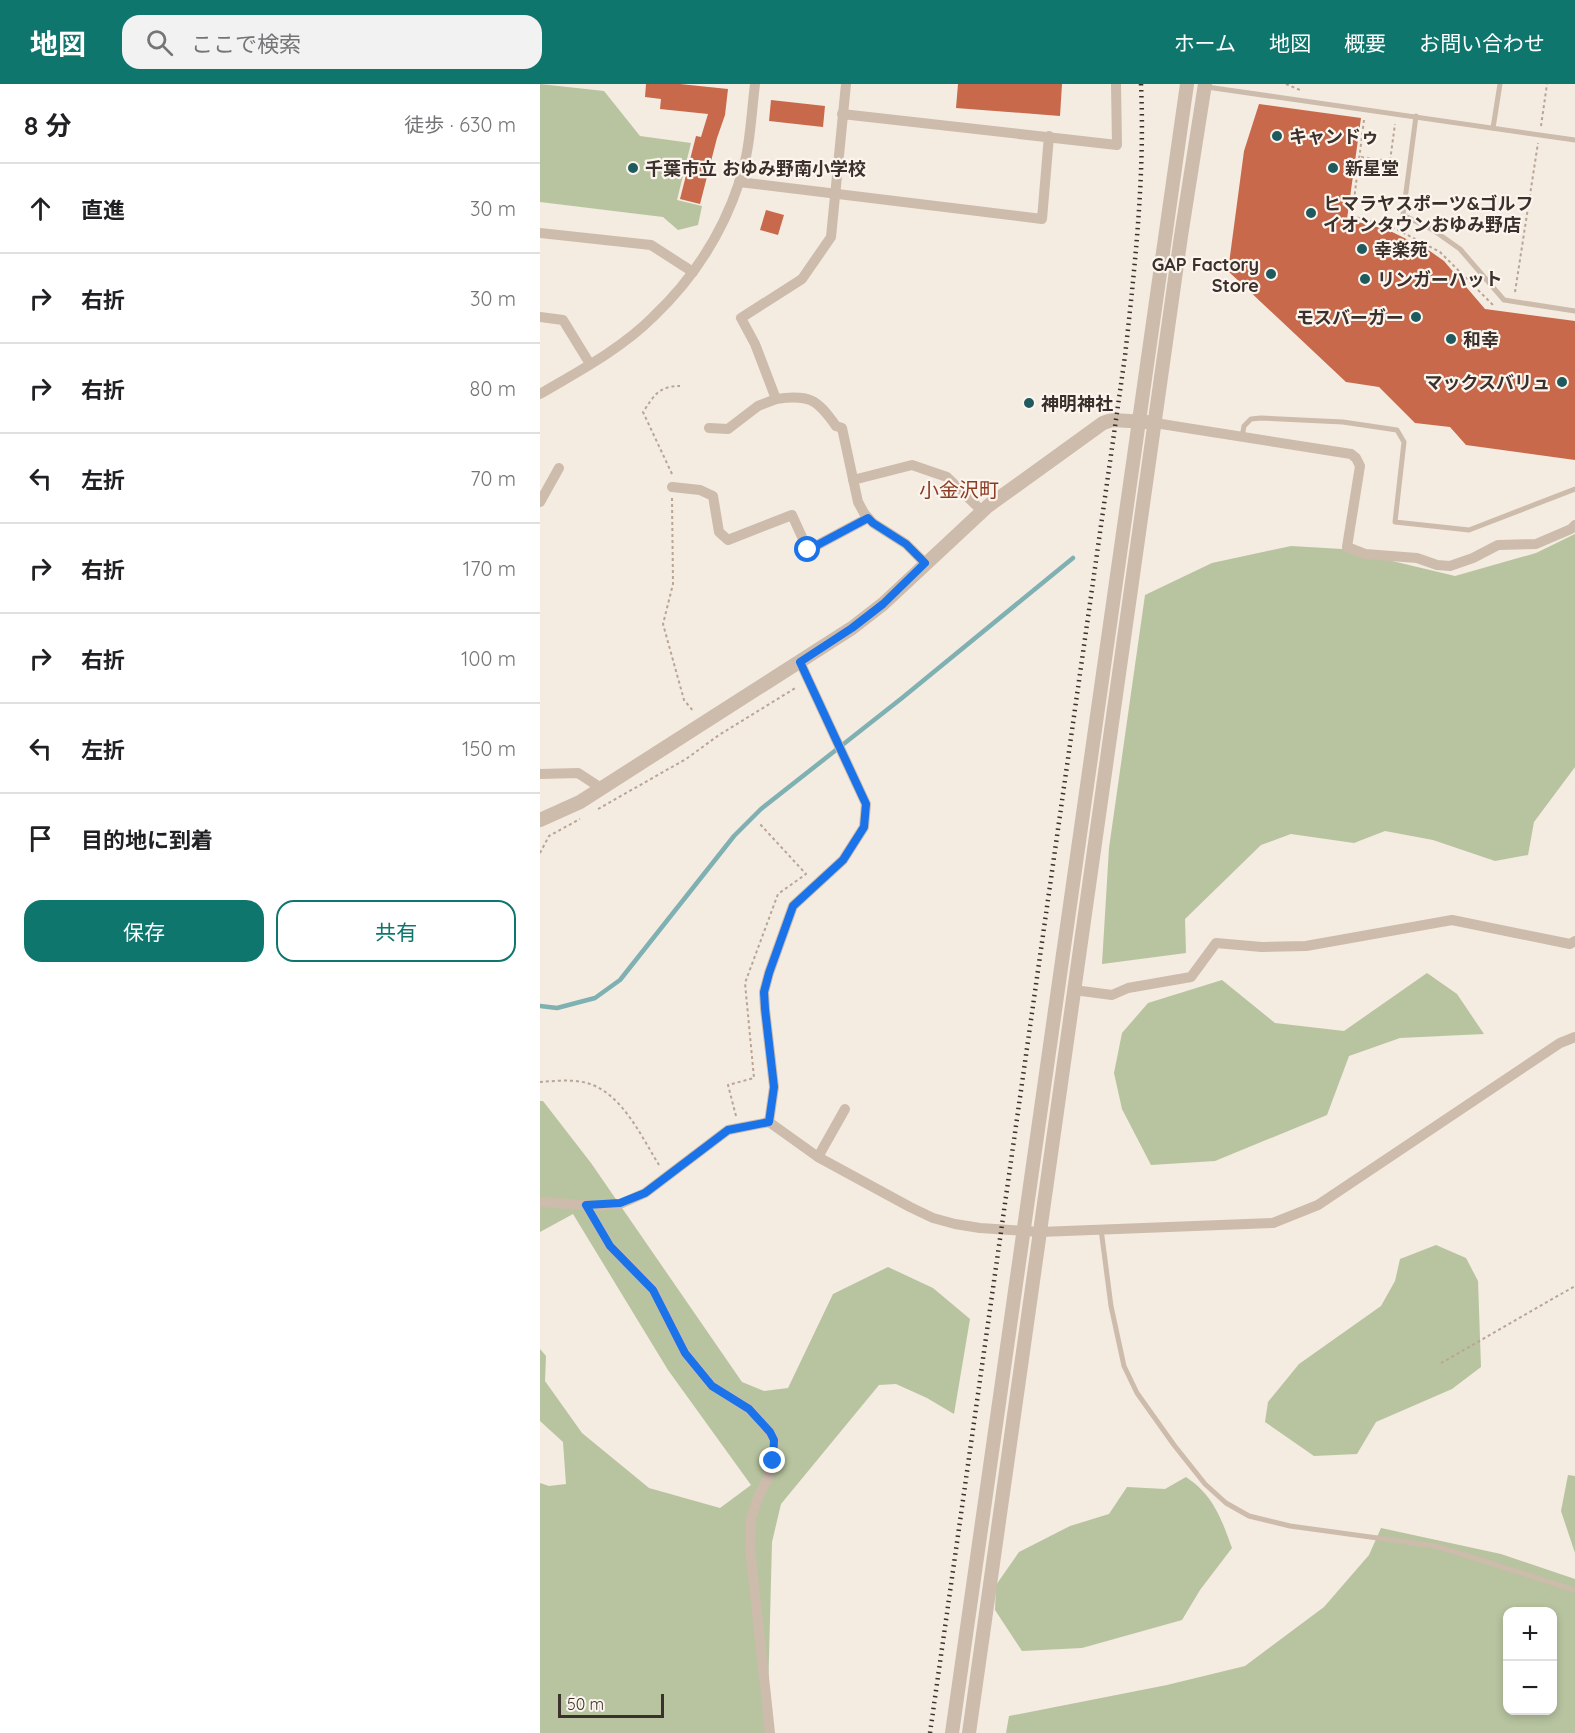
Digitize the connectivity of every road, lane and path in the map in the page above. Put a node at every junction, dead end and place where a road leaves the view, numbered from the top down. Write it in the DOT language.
graph roads {
  1 [pos="755,84"];
  2 [pos="846,84"];
  3 [pos="1116,84"];
  4 [pos="1187,84"];
  5 [pos="1500,84"];
  6 [pos="1547,84"];
  7 [pos="1205,85"];
  8 [pos="842,114"];
  9 [pos="1416,116"];
  10 [pos="1493,128"];
  11 [pos="1539,135"];
  12 [pos="1049,136"];
  13 [pos="1575,140"];
  14 [pos="739,182"];
  15 [pos="834,194"];
  16 [pos="540,233"];
  17 [pos="693,272"];
  18 [pos="1514,301"];
  19 [pos="1575,310"];
  20 [pos="540,317"];
  21 [pos="590,364"];
  22 [pos="680,386"];
  23 [pos="540,394"];
  24 [pos="776,399"];
  25 [pos="1138,422"];
  26 [pos="1155,423"];
  27 [pos="709,428"];
  28 [pos="1242,437"];
  29 [pos="559,468"];
  30 [pos="853,480"];
  31 [pos="672,487"];
  32 [pos="1575,489"];
  33 [pos="540,502"];
  34 [pos="982,511"];
  35 [pos="868,518"];
  36 [pos="1575,525"];
  37 [pos="925,563"];
  38 [pos="800,662"];
  39 [pos="810,682"];
  40 [pos="702,723"];
  41 [pos="540,774"];
  42 [pos="601,788"];
  43 [pos="598,808"];
  44 [pos="588,814"];
  45 [pos="540,820"];
  46 [pos="540,853"];
  47 [pos="1575,941"];
  48 [pos="1074,990"];
  49 [pos="1575,1037"];
  50 [pos="540,1082"];
  51 [pos="845,1109"];
  52 [pos="769,1122"];
  53 [pos="818,1156"];
  54 [pos="667,1177"];
  55 [pos="540,1202"];
  56 [pos="586,1205"];
  57 [pos="1101,1229"];
  58 [pos="1022,1232"];
  59 [pos="1040,1232"];
  60 [pos="1575,1286"];
  61 [pos="1441,1363"];
  62 [pos="1575,1590"];
  63 [pos="770,1733"];
  64 [pos="952,1733"];
  65 [pos="969,1733"];
  1 -- 14 [label="street"];
  2 -- 8 [label="street"];
  3 -- 12 [label="street"];
  4 -- 25 [label="street"];
  5 -- 10 [label="lane"];
  6 -- 11 [label="path"];
  7 -- 9 [label="lane"];
  7 -- 26 [label="street"];
  8 -- 12 [label="street"];
  8 -- 15 [label="street"];
  9 -- 10 [label="lane"];
  9 -- 18 [label="lane"];
  10 -- 11 [label="lane"];
  11 -- 13 [label="lane"];
  11 -- 18 [label="path"];
  12 -- 15 [label="street"];
  14 -- 15 [label="street"];
  14 -- 17 [label="street"];
  15 -- 24 [label="street"];
  16 -- 17 [label="street"];
  17 -- 21 [label="street"];
  18 -- 19 [label="lane"];
  20 -- 21 [label="street"];
  21 -- 23 [label="street"];
  22 -- 31 [label="path"];
  24 -- 27 [label="street"];
  24 -- 30 [label="street"];
  25 -- 26 [label="street"];
  25 -- 34 [label="street"];
  25 -- 58 [label="street"];
  26 -- 28 [label="street"];
  26 -- 48 [label="street"];
  28 -- 32 [label="lane"];
  28 -- 36 [label="street"];
  29 -- 33 [label="street"];
  30 -- 34 [label="street"];
  30 -- 35 [label="street"];
  31 -- 35 [label="street"];
  31 -- 40 [label="path"];
  34 -- 37 [label="street"];
  35 -- 37 [label="street"];
  37 -- 38 [label="street"];
  38 -- 39 [label="street"];
  38 -- 40 [label="street"];
  39 -- 43 [label="path"];
  39 -- 52 [label="street"];
  40 -- 42 [label="street"];
  41 -- 42 [label="street"];
  42 -- 45 [label="street"];
  44 -- 46 [label="path"];
  47 -- 48 [label="street"];
  48 -- 59 [label="street"];
  49 -- 57 [label="street"];
  50 -- 54 [label="path"];
  51 -- 53 [label="street"];
  52 -- 53 [label="street"];
  52 -- 54 [label="street"];
  53 -- 58 [label="street"];
  54 -- 56 [label="street"];
  55 -- 56 [label="street"];
  56 -- 63 [label="street"];
  57 -- 59 [label="street"];
  57 -- 62 [label="lane"];
  58 -- 59 [label="street"];
  58 -- 64 [label="street"];
  59 -- 65 [label="street"];
  60 -- 61 [label="path"];
}
